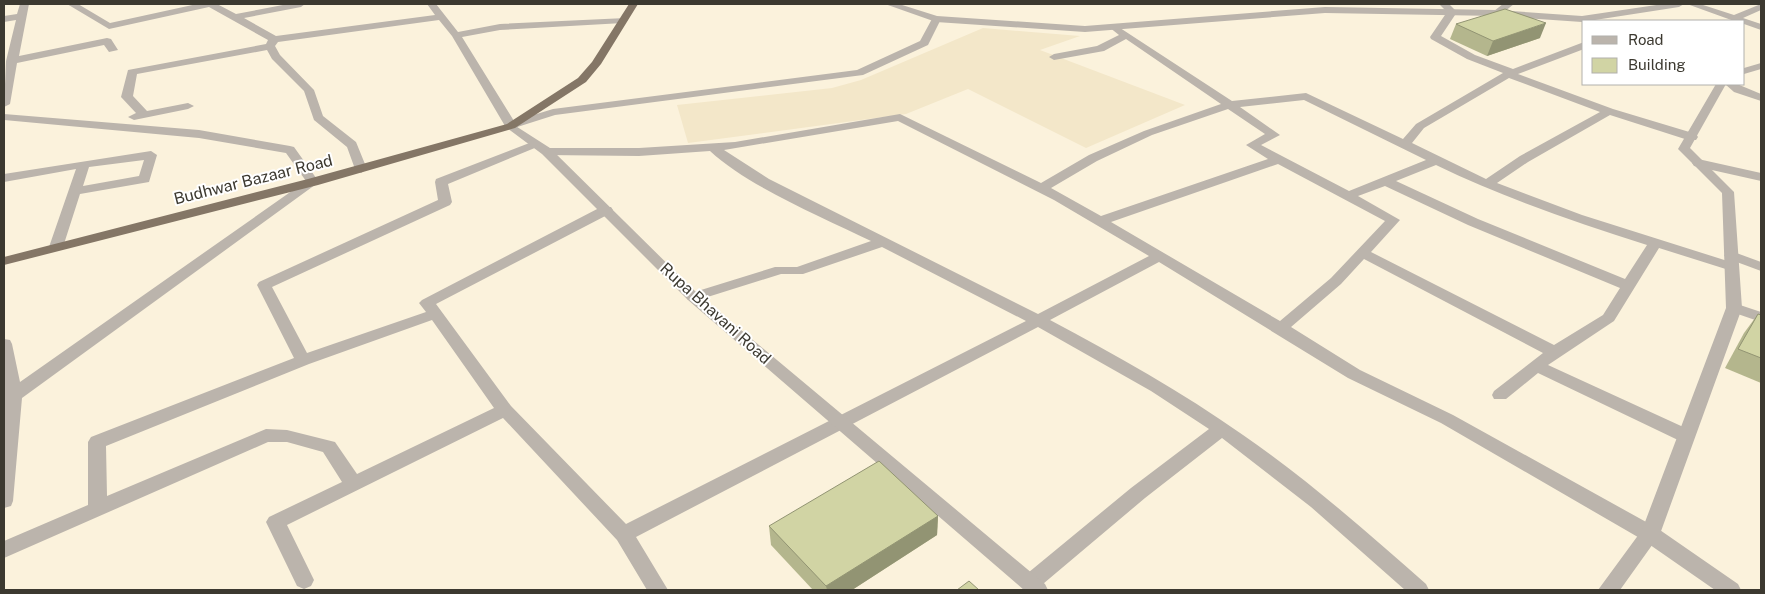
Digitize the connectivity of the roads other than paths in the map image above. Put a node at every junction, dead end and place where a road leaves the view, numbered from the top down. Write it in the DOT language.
graph roads {
  1 [pos="24,4"];
  2 [pos="72,4"];
  3 [pos="210,4"];
  4 [pos="301,4"];
  5 [pos="431,4"];
  6 [pos="633,4"];
  7 [pos="890,4"];
  8 [pos="1444,4"];
  9 [pos="1509,4"];
  10 [pos="1679,4"];
  11 [pos="1691,4"];
  12 [pos="1761,7"];
  13 [pos="1452,12"];
  14 [pos="1497,13"];
  15 [pos="22,16"];
  16 [pos="236,17"];
  17 [pos="442,17"];
  18 [pos="1736,18"];
  19 [pos="4,19"];
  20 [pos="936,19"];
  21 [pos="623,20"];
  22 [pos="1584,20"];
  23 [pos="1742,20"];
  24 [pos="1745,21"];
  25 [pos="1761,26"];
  26 [pos="1114,27"];
  27 [pos="456,35"];
  28 [pos="1126,35"];
  29 [pos="16,39"];
  30 [pos="4,41"];
  31 [pos="272,42"];
  32 [pos="1582,46"];
  33 [pos="112,50"];
  34 [pos="1054,57"];
  35 [pos="11,61"];
  36 [pos="1761,66"];
  37 [pos="1745,72"];
  38 [pos="1511,74"];
  39 [pos="6,75"];
  40 [pos="1720,85"];
  41 [pos="1731,85"];
  42 [pos="1761,98"];
  43 [pos="4,104"];
  44 [pos="1230,105"];
  45 [pos="188,106"];
  46 [pos="1609,111"];
  47 [pos="144,115"];
  48 [pos="4,117"];
  49 [pos="104,124"];
  50 [pos="511,126"];
  51 [pos="1692,137"];
  52 [pos="1404,145"];
  53 [pos="713,147"];
  54 [pos="541,148"];
  55 [pos="1279,159"];
  56 [pos="1436,160"];
  57 [pos="1698,163"];
  58 [pos="84,164"];
  59 [pos="360,169"];
  60 [pos="1761,177"];
  61 [pos="4,178"];
  62 [pos="1385,181"];
  63 [pos="313,182"];
  64 [pos="1487,184"];
  65 [pos="1040,188"];
  66 [pos="75,191"];
  67 [pos="1348,196"];
  68 [pos="606,210"];
  69 [pos="1100,221"];
  70 [pos="882,242"];
  71 [pos="1655,243"];
  72 [pos="56,247"];
  73 [pos="1363,253"];
  74 [pos="1159,256"];
  75 [pos="4,261"];
  76 [pos="1732,261"];
  77 [pos="1761,267"];
  78 [pos="1628,286"];
  79 [pos="693,297"];
  80 [pos="1734,308"];
  81 [pos="434,314"];
  82 [pos="1761,317"];
  83 [pos="1039,319"];
  84 [pos="1281,328"];
  85 [pos="4,344"];
  86 [pos="1554,352"];
  87 [pos="303,360"];
  88 [pos="1536,366"];
  89 [pos="14,395"];
  90 [pos="1500,395"];
  91 [pos="505,410"];
  92 [pos="8,417"];
  93 [pos="843,423"];
  94 [pos="1221,429"];
  95 [pos="1686,436"];
  96 [pos="352,484"];
  97 [pos="4,501"];
  98 [pos="98,508"];
  99 [pos="624,534"];
  100 [pos="1650,534"];
  101 [pos="4,550"];
  102 [pos="304,580"];
  103 [pos="1034,586"];
  104 [pos="658,590"];
  105 [pos="1419,590"];
  106 [pos="1608,590"];
  107 [pos="1731,590"];
  1 -- 15 [label="street"];
  2 -- 3 [label="street"];
  3 -- 16 [label="street"];
  4 -- 16 [label="street"];
  5 -- 17 [label="street, Rupa Bhavani Road"];
  6 -- 21 [label="highway, Budhwar Bazaar Road"];
  7 -- 20 [label="street"];
  8 -- 13 [label="street"];
  9 -- 14 [label="street"];
  10 -- 22 [label="street"];
  11 -- 18 [label="street"];
  12 -- 18 [label="street"];
  13 -- 14 [label="street"];
  13 -- 26 [label="street"];
  13 -- 38 [label="street"];
  14 -- 22 [label="street"];
  15 -- 19 [label="street"];
  15 -- 29 [label="street"];
  16 -- 31 [label="street"];
  17 -- 27 [label="street, Rupa Bhavani Road"];
  17 -- 31 [label="street"];
  18 -- 23 [label="street"];
  20 -- 26 [label="street"];
  20 -- 50 [label="street"];
  21 -- 27 [label="street"];
  21 -- 50 [label="highway, Budhwar Bazaar Road"];
  24 -- 25 [label="street"];
  26 -- 28 [label="street"];
  27 -- 50 [label="street, Rupa Bhavani Road"];
  28 -- 34 [label="street"];
  28 -- 44 [label="street"];
  29 -- 30 [label="street"];
  29 -- 35 [label="street"];
  31 -- 47 [label="street"];
  31 -- 59 [label="street"];
  32 -- 38 [label="street"];
  33 -- 35 [label="street"];
  35 -- 39 [label="street"];
  36 -- 37 [label="street"];
  38 -- 46 [label="street"];
  38 -- 52 [label="street"];
  39 -- 43 [label="street"];
  40 -- 51 [label="street"];
  41 -- 42 [label="street"];
  44 -- 52 [label="street"];
  44 -- 55 [label="street"];
  44 -- 65 [label="street"];
  45 -- 47 [label="street"];
  46 -- 51 [label="street"];
  46 -- 64 [label="street"];
  47 -- 49 [label="street"];
  48 -- 49 [label="street"];
  49 -- 63 [label="street"];
  50 -- 54 [label="street, Rupa Bhavani Road"];
  50 -- 59 [label="highway, Budhwar Bazaar Road"];
  51 -- 57 [label="street"];
  52 -- 56 [label="street"];
  53 -- 54 [label="street"];
  53 -- 65 [label="street"];
  53 -- 70 [label="street"];
  54 -- 68 [label="street, Rupa Bhavani Road"];
  54 -- 87 [label="street"];
  55 -- 67 [label="street"];
  55 -- 69 [label="street"];
  56 -- 62 [label="street"];
  56 -- 64 [label="street"];
  57 -- 60 [label="street"];
  57 -- 76 [label="street"];
  58 -- 61 [label="street"];
  58 -- 66 [label="street"];
  58 -- 66 [label="street"];
  59 -- 63 [label="highway, Budhwar Bazaar Road"];
  62 -- 67 [label="street"];
  62 -- 78 [label="street"];
  63 -- 72 [label="highway, Budhwar Bazaar Road"];
  63 -- 89 [label="street"];
  64 -- 71 [label="street"];
  65 -- 69 [label="street"];
  66 -- 72 [label="street"];
  67 -- 73 [label="street"];
  68 -- 79 [label="street, Rupa Bhavani Road"];
  68 -- 81 [label="street"];
  69 -- 74 [label="street"];
  70 -- 79 [label="street"];
  70 -- 83 [label="street"];
  71 -- 76 [label="street"];
  71 -- 78 [label="street"];
  72 -- 75 [label="highway, Budhwar Bazaar Road"];
  73 -- 84 [label="street"];
  73 -- 86 [label="street"];
  74 -- 83 [label="street"];
  74 -- 84 [label="street"];
  76 -- 77 [label="street"];
  76 -- 80 [label="street"];
  78 -- 86 [label="street"];
  79 -- 93 [label="street, Rupa Bhavani Road"];
  80 -- 82 [label="street"];
  80 -- 95 [label="street"];
  81 -- 87 [label="street"];
  81 -- 91 [label="street"];
  83 -- 93 [label="street"];
  83 -- 94 [label="street"];
  84 -- 100 [label="street"];
  85 -- 89 [label="street"];
  86 -- 88 [label="street"];
  87 -- 98 [label="street"];
  88 -- 90 [label="street"];
  88 -- 95 [label="street"];
  89 -- 92 [label="street"];
  91 -- 96 [label="street"];
  91 -- 99 [label="street"];
  92 -- 97 [label="street"];
  93 -- 99 [label="street"];
  93 -- 103 [label="street, Rupa Bhavani Road"];
  94 -- 103 [label="street"];
  94 -- 105 [label="street"];
  95 -- 100 [label="street"];
  96 -- 98 [label="street"];
  96 -- 102 [label="street"];
  98 -- 101 [label="street"];
  99 -- 104 [label="street"];
  100 -- 106 [label="street"];
  100 -- 107 [label="street"];
}
